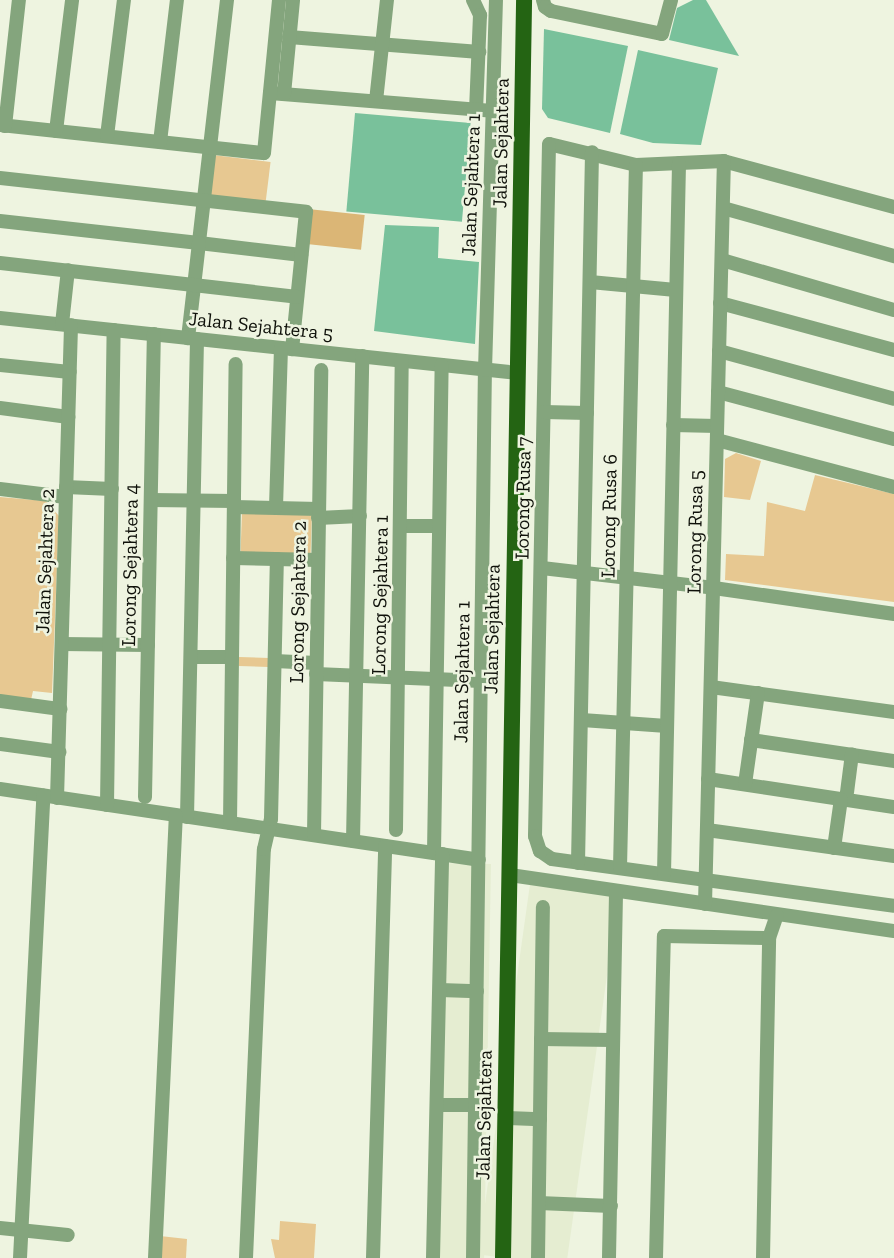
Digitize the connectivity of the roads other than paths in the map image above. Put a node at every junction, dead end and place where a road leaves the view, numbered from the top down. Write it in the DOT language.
graph roads {
  1 [pos="19,0"];
  2 [pos="72,0"];
  3 [pos="124,0"];
  4 [pos="177,0"];
  5 [pos="226,0"];
  6 [pos="279,0"];
  7 [pos="293,0"];
  8 [pos="387,0"];
  9 [pos="473,0"];
  10 [pos="496,0"];
  11 [pos="524,0"];
  12 [pos="671,0"];
  13 [pos="544,3"];
  14 [pos="289,37"];
  15 [pos="382,44"];
  16 [pos="479,52"];
  17 [pos="277,93"];
  18 [pos="376,101"];
  19 [pos="476,110"];
  20 [pos="492,111"];
  21 [pos="2,125"];
  22 [pos="56,131"];
  23 [pos="107,136"];
  24 [pos="160,142"];
  25 [pos="209,147"];
  26 [pos="592,152"];
  27 [pos="724,161"];
  28 [pos="679,163"];
  29 [pos="636,165"];
  30 [pos="0,178"];
  31 [pos="203,200"];
  32 [pos="894,207"];
  33 [pos="723,208"];
  34 [pos="0,221"];
  35 [pos="199,243"];
  36 [pos="301,255"];
  37 [pos="894,256"];
  38 [pos="722,260"];
  39 [pos="0,263"];
  40 [pos="68,270"];
  41 [pos="590,282"];
  42 [pos="194,285"];
  43 [pos="633,287"];
  44 [pos="676,291"];
  45 [pos="297,297"];
  46 [pos="720,303"];
  47 [pos="894,310"];
  48 [pos="0,318"];
  49 [pos="66,325"];
  50 [pos="114,330"];
  51 [pos="154,334"];
  52 [pos="192,338"];
  53 [pos="286,348"];
  54 [pos="894,350"];
  55 [pos="719,351"];
  56 [pos="362,356"];
  57 [pos="402,361"];
  58 [pos="236,363"];
  59 [pos="0,365"];
  60 [pos="442,365"];
  61 [pos="321,370"];
  62 [pos="485,370"];
  63 [pos="70,372"];
  64 [pos="518,373"];
  65 [pos="718,392"];
  66 [pos="894,399"];
  67 [pos="0,408"];
  68 [pos="544,412"];
  69 [pos="587,413"];
  70 [pos="68,417"];
  71 [pos="673,424"];
  72 [pos="717,433"];
  73 [pos="894,439"];
  74 [pos="894,487"];
  75 [pos="0,489"];
  76 [pos="112,489"];
  77 [pos="66,492"];
  78 [pos="151,500"];
  79 [pos="195,500"];
  80 [pos="234,504"];
  81 [pos="276,507"];
  82 [pos="318,513"];
  83 [pos="360,516"];
  84 [pos="400,526"];
  85 [pos="439,526"];
  86 [pos="233,558"];
  87 [pos="277,559"];
  88 [pos="318,560"];
  89 [pos="542,568"];
  90 [pos="584,572"];
  91 [pos="627,577"];
  92 [pos="670,582"];
  93 [pos="714,588"];
  94 [pos="894,614"];
  95 [pos="62,644"];
  96 [pos="110,645"];
  97 [pos="148,645"];
  98 [pos="192,657"];
  99 [pos="232,657"];
  100 [pos="275,661"];
  101 [pos="316,669"];
  102 [pos="356,676"];
  103 [pos="398,679"];
  104 [pos="438,680"];
  105 [pos="481,681"];
  106 [pos="711,687"];
  107 [pos="758,693"];
  108 [pos="0,701"];
  109 [pos="60,710"];
  110 [pos="894,712"];
  111 [pos="582,720"];
  112 [pos="623,723"];
  113 [pos="667,726"];
  114 [pos="751,740"];
  115 [pos="0,744"];
  116 [pos="59,752"];
  117 [pos="852,754"];
  118 [pos="894,760"];
  119 [pos="708,779"];
  120 [pos="745,784"];
  121 [pos="0,789"];
  122 [pos="50,797"];
  123 [pos="145,797"];
  124 [pos="844,799"];
  125 [pos="106,805"];
  126 [pos="894,807"];
  127 [pos="182,816"];
  128 [pos="230,823"];
  129 [pos="270,829"];
  130 [pos="396,830"];
  131 [pos="707,830"];
  132 [pos="314,836"];
  133 [pos="353,841"];
  134 [pos="385,846"];
  135 [pos="834,848"];
  136 [pos="438,854"];
  137 [pos="894,856"];
  138 [pos="479,860"];
  139 [pos="578,863"];
  140 [pos="620,868"];
  141 [pos="664,874"];
  142 [pos="510,875"];
  143 [pos="705,881"];
  144 [pos="616,891"];
  145 [pos="705,904"];
  146 [pos="894,906"];
  147 [pos="543,907"];
  148 [pos="777,915"];
  149 [pos="894,931"];
  150 [pos="769,938"];
  151 [pos="441,990"];
  152 [pos="477,991"];
  153 [pos="541,1039"];
  154 [pos="612,1040"];
  155 [pos="437,1105"];
  156 [pos="475,1105"];
  157 [pos="505,1118"];
  158 [pos="540,1119"];
  159 [pos="539,1203"];
  160 [pos="611,1206"];
  161 [pos="0,1228"];
  162 [pos="21,1231"];
  163 [pos="68,1235"];
  164 [pos="20,1258"];
  165 [pos="155,1258"];
  166 [pos="246,1258"];
  167 [pos="373,1258"];
  168 [pos="433,1258"];
  169 [pos="473,1258"];
  170 [pos="503,1258"];
  171 [pos="538,1258"];
  172 [pos="609,1258"];
  173 [pos="656,1258"];
  174 [pos="763,1258"];
  1 -- 21 [label="street"];
  2 -- 22 [label="street"];
  3 -- 23 [label="street"];
  4 -- 24 [label="street"];
  5 -- 25 [label="street"];
  6 -- 17 [label="street"];
  7 -- 14 [label="street"];
  8 -- 15 [label="street"];
  9 -- 16 [label="street"];
  10 -- 20 [label="street, Jalan Sejahtera 1"];
  11 -- 64 [label="main road, Jalan Sejahtera"];
  12 -- 13 [label="street"];
  14 -- 15 [label="street"];
  14 -- 17 [label="street"];
  15 -- 16 [label="street"];
  15 -- 18 [label="street"];
  16 -- 19 [label="street"];
  17 -- 18 [label="street"];
  17 -- 25 [label="street"];
  18 -- 19 [label="street"];
  19 -- 20 [label="street"];
  20 -- 62 [label="street, Jalan Sejahtera 1"];
  21 -- 22 [label="street"];
  22 -- 23 [label="street"];
  23 -- 24 [label="street"];
  24 -- 25 [label="street"];
  25 -- 31 [label="street"];
  26 -- 29 [label="street"];
  26 -- 41 [label="street"];
  26 -- 68 [label="street, Lorong Rusa 7"];
  27 -- 28 [label="street"];
  27 -- 32 [label="street"];
  27 -- 33 [label="street, Lorong Rusa 5"];
  28 -- 29 [label="street"];
  28 -- 44 [label="street"];
  29 -- 43 [label="street, Lorong Rusa 6"];
  30 -- 31 [label="street"];
  31 -- 35 [label="street"];
  31 -- 36 [label="street"];
  33 -- 37 [label="street"];
  33 -- 38 [label="street, Lorong Rusa 5"];
  34 -- 35 [label="street"];
  35 -- 36 [label="street"];
  35 -- 42 [label="street"];
  36 -- 45 [label="street"];
  38 -- 46 [label="street, Lorong Rusa 5"];
  38 -- 47 [label="street"];
  39 -- 40 [label="street"];
  40 -- 42 [label="street"];
  40 -- 49 [label="street, Jalan Sejahtera 2"];
  41 -- 43 [label="street"];
  41 -- 69 [label="street"];
  42 -- 45 [label="street"];
  42 -- 52 [label="street"];
  43 -- 44 [label="street"];
  43 -- 91 [label="street, Lorong Rusa 6"];
  44 -- 71 [label="street"];
  45 -- 53 [label="street"];
  46 -- 54 [label="street"];
  46 -- 55 [label="street, Lorong Rusa 5"];
  48 -- 49 [label="street, Jalan Sejahtera 5"];
  49 -- 50 [label="street, Jalan Sejahtera 5"];
  49 -- 63 [label="street, Jalan Sejahtera 2"];
  50 -- 51 [label="street, Jalan Sejahtera 5"];
  50 -- 76 [label="street"];
  51 -- 52 [label="street, Jalan Sejahtera 5"];
  51 -- 78 [label="street, Lorong Sejahtera 4"];
  52 -- 53 [label="street, Jalan Sejahtera 5"];
  52 -- 79 [label="street"];
  53 -- 56 [label="street, Jalan Sejahtera 5"];
  53 -- 81 [label="street"];
  55 -- 65 [label="street, Lorong Rusa 5"];
  55 -- 66 [label="street"];
  56 -- 57 [label="street, Jalan Sejahtera 5"];
  56 -- 83 [label="street"];
  57 -- 60 [label="street, Jalan Sejahtera 5"];
  57 -- 84 [label="street, Lorong Sejahtera 1"];
  58 -- 80 [label="street"];
  59 -- 63 [label="street"];
  60 -- 62 [label="street, Jalan Sejahtera 5"];
  60 -- 85 [label="street"];
  61 -- 82 [label="street, Lorong Sejahtera 2"];
  62 -- 64 [label="street, Jalan Sejahtera 5"];
  62 -- 105 [label="street, Jalan Sejahtera 1"];
  63 -- 70 [label="street, Jalan Sejahtera 2"];
  64 -- 142 [label="main road, Jalan Sejahtera"];
  65 -- 72 [label="street, Lorong Rusa 5"];
  65 -- 73 [label="street"];
  67 -- 70 [label="street"];
  68 -- 69 [label="street"];
  68 -- 89 [label="street, Lorong Rusa 7"];
  69 -- 90 [label="street"];
  70 -- 77 [label="street, Jalan Sejahtera 2"];
  71 -- 72 [label="street"];
  71 -- 92 [label="street"];
  72 -- 74 [label="street"];
  72 -- 93 [label="street, Lorong Rusa 5"];
  75 -- 77 [label="street"];
  76 -- 77 [label="street"];
  76 -- 96 [label="street"];
  77 -- 95 [label="street, Jalan Sejahtera 2"];
  78 -- 79 [label="street"];
  78 -- 97 [label="street, Lorong Sejahtera 4"];
  79 -- 80 [label="street"];
  79 -- 98 [label="street"];
  80 -- 81 [label="street"];
  80 -- 86 [label="street"];
  81 -- 82 [label="street"];
  82 -- 83 [label="street"];
  82 -- 88 [label="street, Lorong Sejahtera 2"];
  83 -- 102 [label="street"];
  84 -- 85 [label="street"];
  84 -- 103 [label="street, Lorong Sejahtera 1"];
  85 -- 104 [label="street"];
  86 -- 87 [label="street"];
  86 -- 99 [label="street"];
  87 -- 88 [label="street"];
  87 -- 100 [label="street"];
  88 -- 101 [label="street, Lorong Sejahtera 2"];
  89 -- 90 [label="street"];
  89 -- 139 [label="street, Lorong Rusa 7"];
  90 -- 91 [label="street"];
  90 -- 111 [label="street"];
  91 -- 92 [label="street"];
  91 -- 112 [label="street, Lorong Rusa 6"];
  92 -- 93 [label="street"];
  92 -- 113 [label="street"];
  93 -- 94 [label="street"];
  93 -- 106 [label="street, Lorong Rusa 5"];
  95 -- 96 [label="street"];
  95 -- 109 [label="street, Jalan Sejahtera 2"];
  96 -- 97 [label="street"];
  96 -- 125 [label="street"];
  97 -- 123 [label="street, Lorong Sejahtera 4"];
  98 -- 99 [label="street"];
  98 -- 127 [label="street"];
  99 -- 128 [label="street"];
  100 -- 101 [label="street"];
  100 -- 129 [label="street"];
  101 -- 102 [label="street"];
  101 -- 132 [label="street, Lorong Sejahtera 2"];
  102 -- 103 [label="street"];
  102 -- 133 [label="street"];
  103 -- 104 [label="street"];
  103 -- 130 [label="street, Lorong Sejahtera 1"];
  104 -- 105 [label="street"];
  104 -- 136 [label="street"];
  105 -- 138 [label="street, Jalan Sejahtera 1"];
  106 -- 107 [label="street"];
  106 -- 119 [label="street, Lorong Rusa 5"];
  107 -- 110 [label="street"];
  107 -- 114 [label="street"];
  108 -- 109 [label="street"];
  109 -- 116 [label="street, Jalan Sejahtera 2"];
  111 -- 112 [label="street"];
  111 -- 139 [label="street"];
  112 -- 113 [label="street"];
  112 -- 140 [label="street, Lorong Rusa 6"];
  113 -- 141 [label="street"];
  114 -- 117 [label="street"];
  114 -- 120 [label="street"];
  115 -- 116 [label="street"];
  116 -- 122 [label="street, Jalan Sejahtera 2"];
  117 -- 118 [label="street"];
  117 -- 124 [label="street"];
  119 -- 120 [label="street"];
  119 -- 131 [label="street, Lorong Rusa 5"];
  120 -- 124 [label="street"];
  121 -- 122 [label="street"];
  122 -- 125 [label="street"];
  122 -- 162 [label="street, Jalan Sejahtera 2"];
  124 -- 126 [label="street"];
  124 -- 135 [label="street"];
  125 -- 127 [label="street"];
  127 -- 128 [label="street"];
  127 -- 165 [label="street"];
  128 -- 129 [label="street"];
  129 -- 132 [label="street"];
  129 -- 166 [label="street"];
  131 -- 135 [label="street"];
  131 -- 143 [label="street, Lorong Rusa 5"];
  132 -- 133 [label="street"];
  133 -- 134 [label="street"];
  134 -- 136 [label="street"];
  134 -- 167 [label="street"];
  135 -- 137 [label="street"];
  136 -- 138 [label="street"];
  136 -- 151 [label="street"];
  138 -- 152 [label="street, Jalan Sejahtera 1"];
  139 -- 140 [label="street"];
  140 -- 141 [label="street"];
  141 -- 143 [label="street"];
  142 -- 144 [label="street"];
  142 -- 157 [label="main road, Jalan Sejahtera"];
  143 -- 145 [label="street, Lorong Rusa 5"];
  143 -- 146 [label="street"];
  144 -- 145 [label="street"];
  144 -- 154 [label="street"];
  145 -- 148 [label="street"];
  147 -- 153 [label="street"];
  148 -- 149 [label="street"];
  148 -- 150 [label="street"];
  150 -- 173 [label="street"];
  150 -- 174 [label="street"];
  151 -- 152 [label="street"];
  151 -- 155 [label="street"];
  152 -- 156 [label="street, Jalan Sejahtera 1"];
  153 -- 154 [label="street"];
  153 -- 158 [label="street"];
  154 -- 160 [label="street"];
  155 -- 156 [label="street"];
  155 -- 168 [label="street"];
  156 -- 169 [label="street, Jalan Sejahtera 1"];
  157 -- 158 [label="street"];
  157 -- 170 [label="main road, Jalan Sejahtera"];
  158 -- 159 [label="street"];
  159 -- 160 [label="street"];
  159 -- 171 [label="street"];
  160 -- 172 [label="street"];
  161 -- 162 [label="street"];
  162 -- 163 [label="street"];
  162 -- 164 [label="street, Jalan Sejahtera 2"];
}
